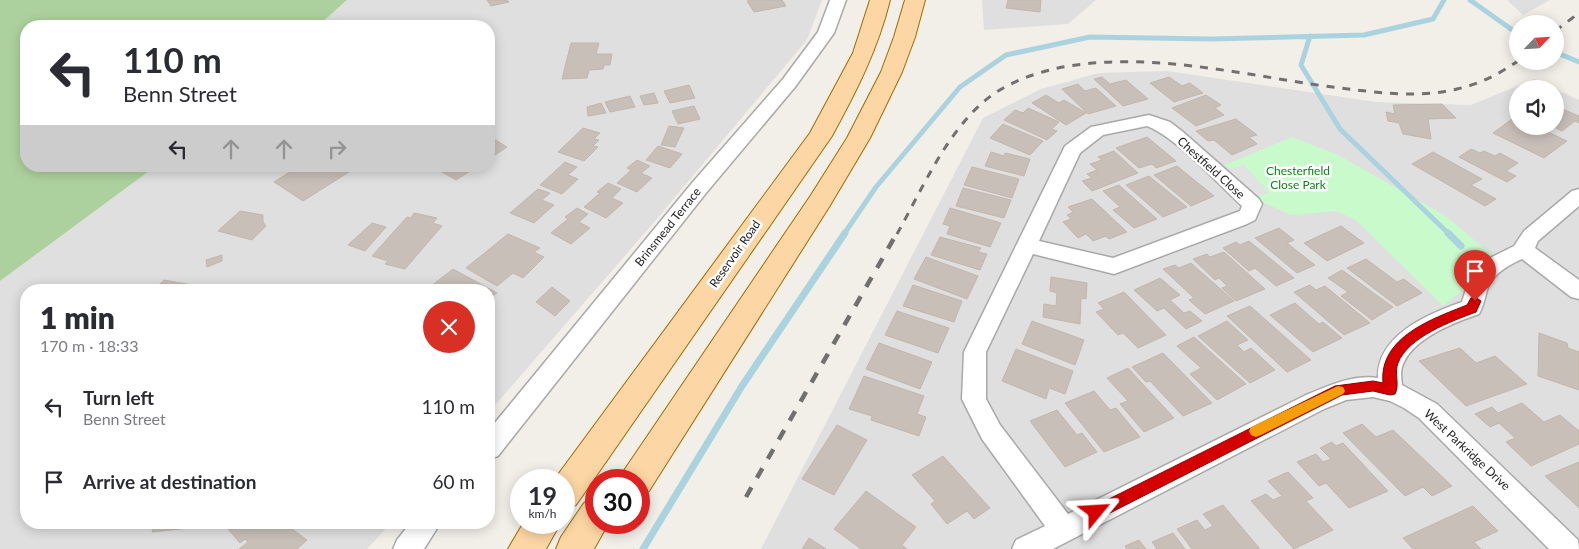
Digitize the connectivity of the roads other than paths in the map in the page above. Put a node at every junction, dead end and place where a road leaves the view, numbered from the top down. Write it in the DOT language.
graph roads {
  1 [pos="838,0"];
  2 [pos="880,0"];
  3 [pos="915,0"];
  4 [pos="1579,196"];
  5 [pos="1027,245"];
  6 [pos="1524,250"];
  7 [pos="764,285"];
  8 [pos="1579,291"];
  9 [pos="1390,390"];
  10 [pos="495,441"];
  11 [pos="625,469"];
  12 [pos="644,469"];
  13 [pos="575,479"];
  14 [pos="423,529"];
  15 [pos="1063,529"];
  16 [pos="585,532"];
  17 [pos="536,534"];
  18 [pos="603,534"];
  19 [pos="407,549"];
  20 [pos="526,549"];
  21 [pos="574,549"];
  22 [pos="594,549"];
  23 [pos="1026,549"];
  24 [pos="1568,549"];
  1 -- 10 [label="street, Brinsmead Terrace"];
  2 -- 13 [label="main road, Reservoir Road"];
  3 -- 7 [label="main road"];
  4 -- 6 [label="street"];
  5 -- 5 [label="street, Chestfield Close"];
  5 -- 15 [label="street, Chestfield Close"];
  6 -- 8 [label="street"];
  6 -- 9 [label="street"];
  7 -- 11 [label="main road"];
  7 -- 12 [label="main road"];
  9 -- 15 [label="street, West Parkridge Drive"];
  9 -- 24 [label="street, West Parkridge Drive"];
  14 -- 19 [label="street"];
  15 -- 23 [label="street, West Parkridge Drive"];
  16 -- 21 [label="main road"];
  17 -- 20 [label="main road"];
  18 -- 22 [label="main road"];
}
